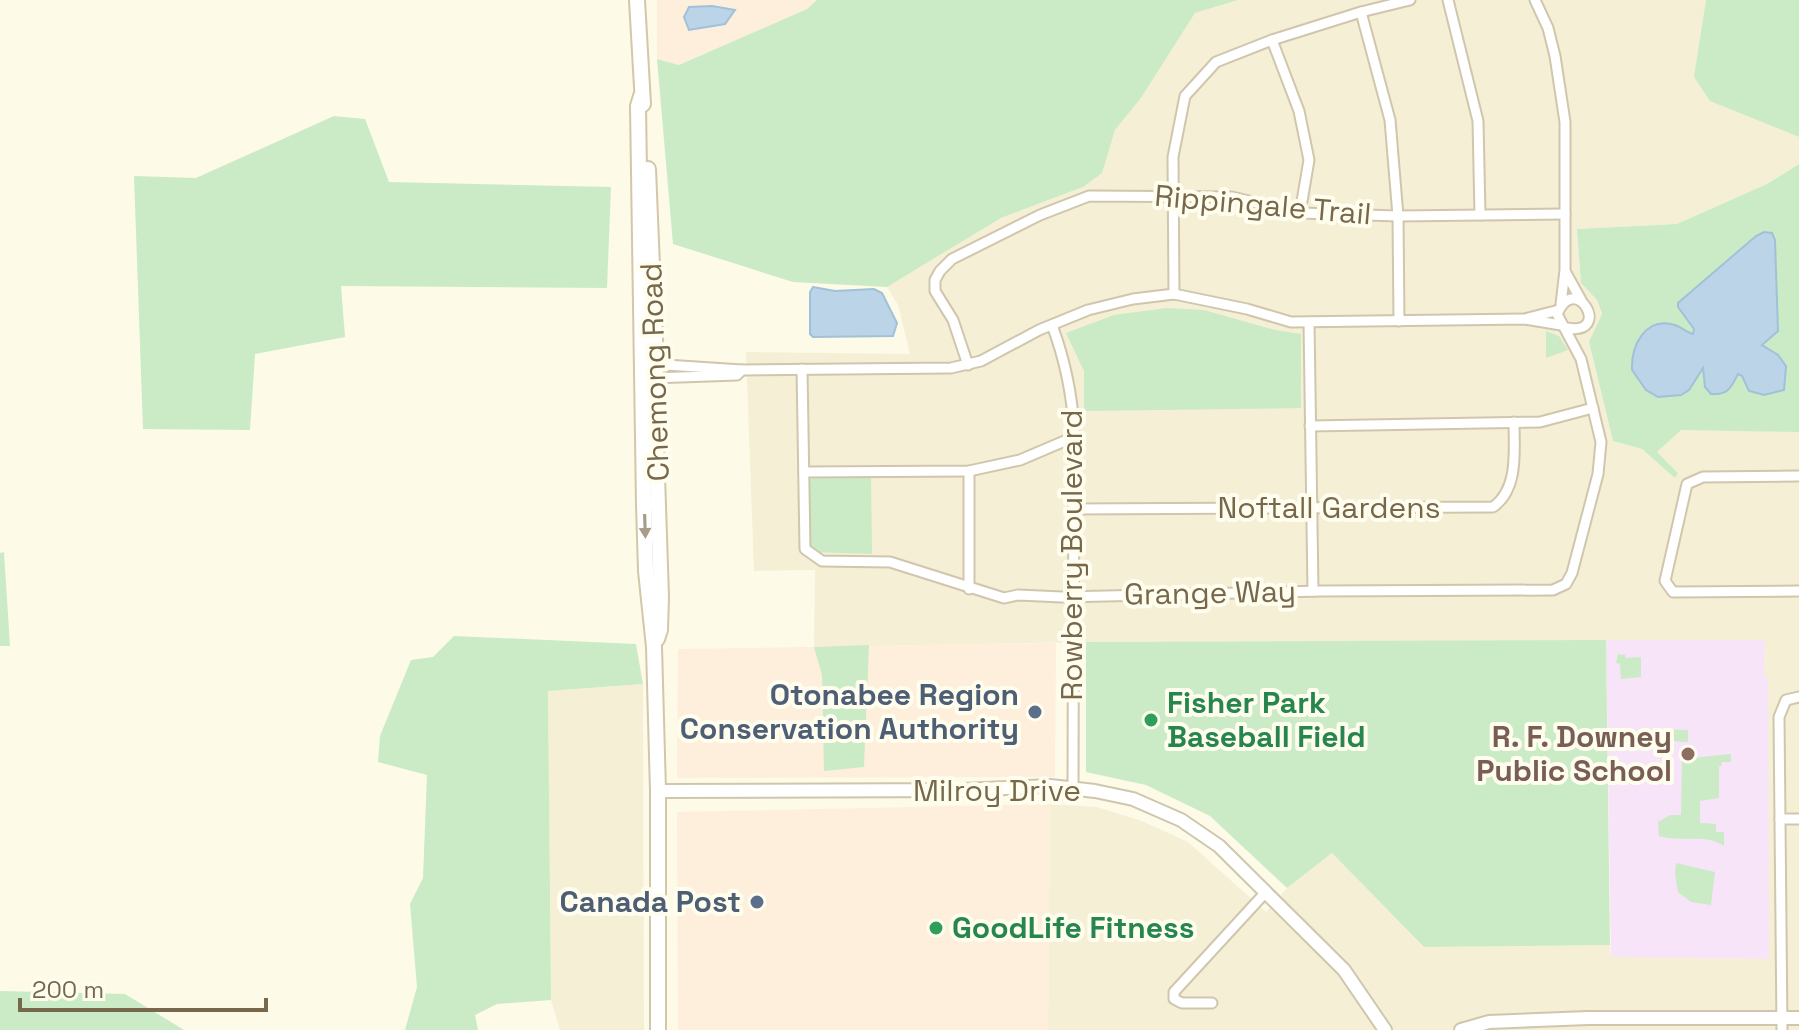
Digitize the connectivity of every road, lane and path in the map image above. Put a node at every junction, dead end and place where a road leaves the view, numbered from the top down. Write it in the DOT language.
graph roads {
  1 [pos="637,0"];
  2 [pos="1410,0"];
  3 [pos="1448,0"];
  4 [pos="1535,0"];
  5 [pos="1361,12"];
  6 [pos="1272,40"];
  7 [pos="1173,195"];
  8 [pos="1300,213"];
  9 [pos="1565,214"];
  10 [pos="1480,215"];
  11 [pos="1398,216"];
  12 [pos="1565,270"];
  13 [pos="1174,294"];
  14 [pos="1581,300"];
  15 [pos="1560,307"];
  16 [pos="1525,319"];
  17 [pos="1399,321"];
  18 [pos="1309,322"];
  19 [pos="1052,325"];
  20 [pos="1564,326"];
  21 [pos="1585,326"];
  22 [pos="1578,354"];
  23 [pos="968,365"];
  24 [pos="802,369"];
  25 [pos="649,371"];
  26 [pos="1593,408"];
  27 [pos="1514,422"];
  28 [pos="1310,426"];
  29 [pos="1074,437"];
  30 [pos="969,471"];
  31 [pos="804,472"];
  32 [pos="1799,476"];
  33 [pos="1073,509"];
  34 [pos="1310,509"];
  35 [pos="969,589"];
  36 [pos="1313,591"];
  37 [pos="1799,591"];
  38 [pos="1073,596"];
  39 [pos="1799,697"];
  40 [pos="1073,789"];
  41 [pos="658,791"];
  42 [pos="1780,819"];
  43 [pos="1799,819"];
  44 [pos="1265,893"];
  45 [pos="1212,1003"];
  46 [pos="1799,1018"];
  47 [pos="1781,1024"];
  48 [pos="658,1030"];
  49 [pos="1385,1030"];
  50 [pos="1461,1030"];
  1 -- 25 [label="main road, Chemong Road"];
  2 -- 5 [label="street"];
  3 -- 10 [label="street"];
  4 -- 9 [label="street"];
  5 -- 6 [label="street"];
  5 -- 11 [label="street"];
  6 -- 7 [label="street"];
  6 -- 8 [label="street"];
  7 -- 8 [label="street, Rippingale Trail"];
  7 -- 13 [label="street"];
  7 -- 23 [label="street, Rippingale Trail"];
  8 -- 11 [label="street, Rippingale Trail"];
  9 -- 10 [label="street, Rippingale Trail"];
  9 -- 12 [label="street"];
  10 -- 11 [label="street, Rippingale Trail"];
  11 -- 17 [label="street"];
  12 -- 14 [label="street"];
  12 -- 15 [label="street"];
  13 -- 18 [label="street"];
  13 -- 19 [label="street"];
  14 -- 15 [label="street"];
  14 -- 21 [label="street"];
  15 -- 16 [label="street"];
  15 -- 20 [label="street"];
  16 -- 17 [label="street"];
  16 -- 20 [label="street"];
  17 -- 18 [label="street"];
  18 -- 28 [label="street"];
  19 -- 23 [label="street"];
  19 -- 29 [label="street, Rowberry Boulevard"];
  20 -- 21 [label="street"];
  20 -- 22 [label="street, Grange Way"];
  21 -- 22 [label="street, Grange Way"];
  22 -- 26 [label="street, Grange Way"];
  23 -- 24 [label="street"];
  24 -- 25 [label="street"];
  24 -- 31 [label="street, Grange Way"];
  25 -- 41 [label="main road, Chemong Road"];
  26 -- 27 [label="street"];
  26 -- 36 [label="street, Grange Way"];
  27 -- 28 [label="street"];
  27 -- 34 [label="street, Noftall Gardens"];
  28 -- 34 [label="street"];
  29 -- 30 [label="street"];
  29 -- 33 [label="street, Rowberry Boulevard"];
  30 -- 31 [label="street"];
  30 -- 35 [label="street"];
  31 -- 35 [label="street, Grange Way"];
  32 -- 37 [label="street"];
  33 -- 34 [label="street, Noftall Gardens"];
  33 -- 38 [label="street, Rowberry Boulevard"];
  34 -- 36 [label="street"];
  35 -- 38 [label="street, Grange Way"];
  36 -- 38 [label="street, Grange Way"];
  38 -- 40 [label="street, Rowberry Boulevard"];
  39 -- 42 [label="street"];
  40 -- 41 [label="street, Milroy Drive"];
  40 -- 44 [label="street, Milroy Drive"];
  41 -- 48 [label="main road, Chemong Road"];
  42 -- 43 [label="street"];
  42 -- 47 [label="street"];
  44 -- 45 [label="street"];
  44 -- 49 [label="street, Milroy Drive"];
  46 -- 47 [label="street"];
  47 -- 50 [label="street"];
}
